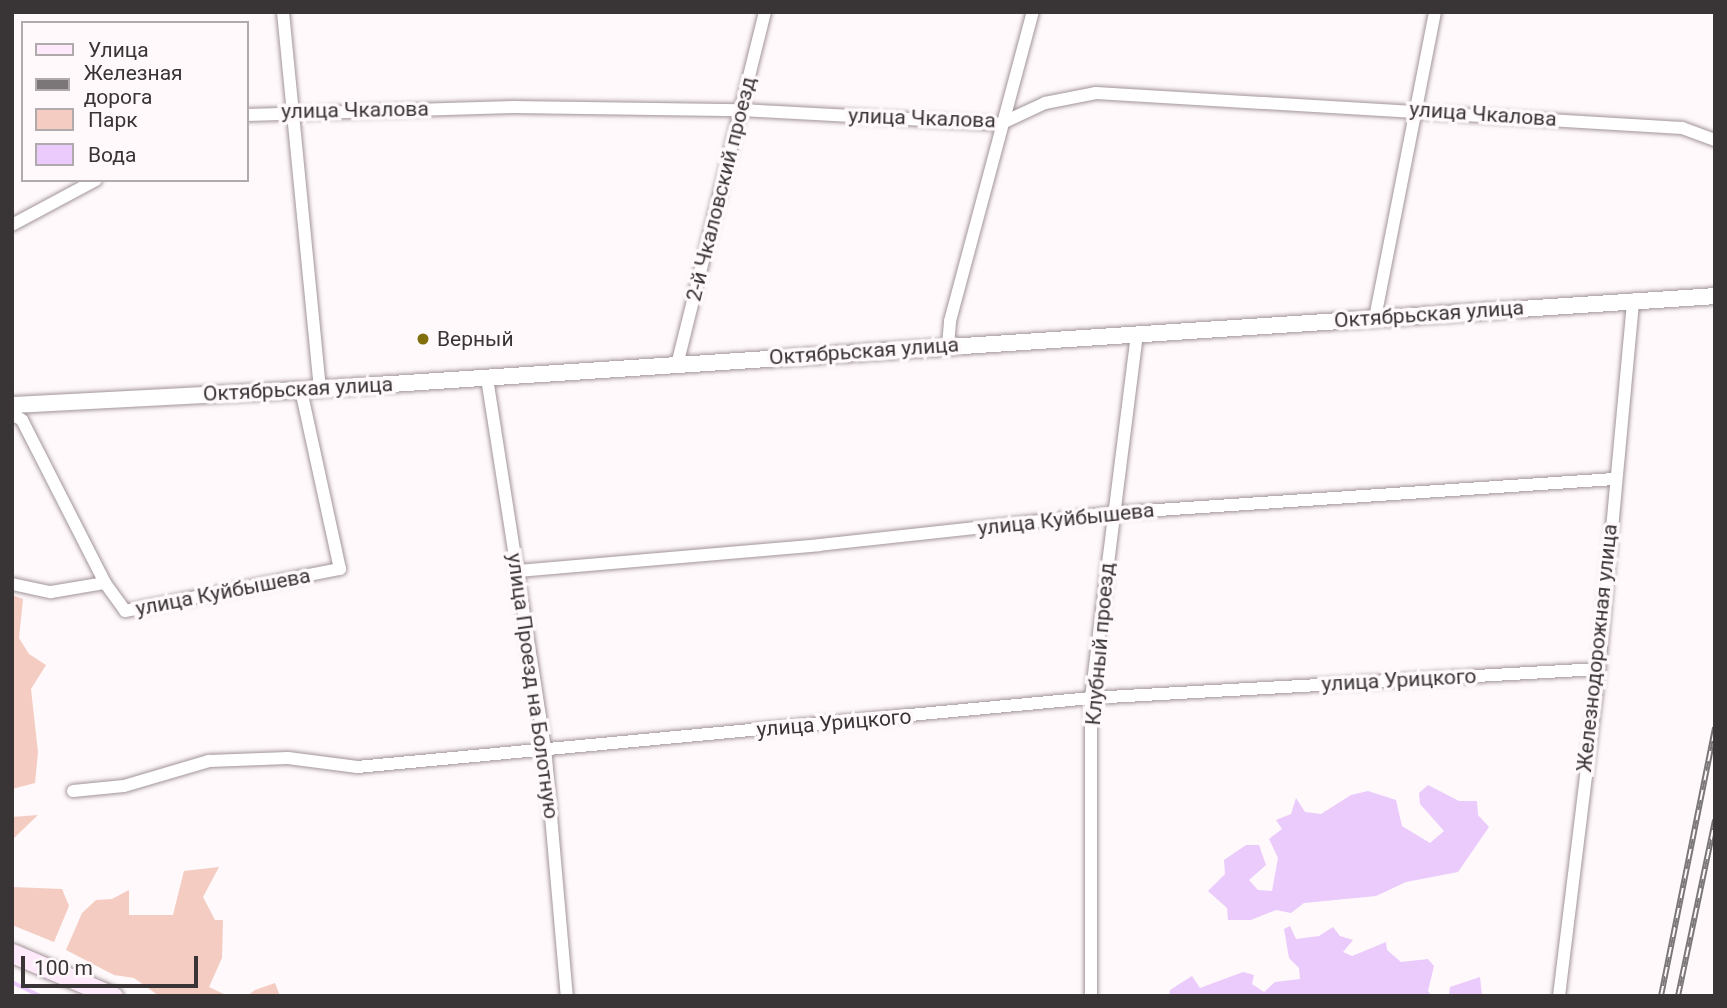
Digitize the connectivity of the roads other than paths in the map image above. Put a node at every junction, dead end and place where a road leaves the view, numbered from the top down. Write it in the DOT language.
graph roads {
  1 [pos="284,12"];
  2 [pos="765,12"];
  3 [pos="1033,12"];
  4 [pos="1435,12"];
  5 [pos="1413,109"];
  6 [pos="291,110"];
  7 [pos="742,110"];
  8 [pos="248,115"];
  9 [pos="1000,124"];
  10 [pos="1715,140"];
  11 [pos="92,182"];
  12 [pos="12,225"];
  13 [pos="1715,296"];
  14 [pos="1633,300"];
  15 [pos="1375,318"];
  16 [pos="1137,336"];
  17 [pos="948,345"];
  18 [pos="677,365"];
  19 [pos="487,378"];
  20 [pos="320,388"];
  21 [pos="301,390"];
  22 [pos="12,405"];
  23 [pos="12,414"];
  24 [pos="1614,479"];
  25 [pos="1114,513"];
  26 [pos="518,571"];
  27 [pos="105,583"];
  28 [pos="12,584"];
  29 [pos="1599,668"];
  30 [pos="1091,698"];
  31 [pos="545,747"];
  32 [pos="74,791"];
  33 [pos="12,953"];
  34 [pos="113,996"];
  35 [pos="567,996"];
  36 [pos="1091,996"];
  37 [pos="1559,996"];
  1 -- 6 [label="street"];
  2 -- 7 [label="street, 2-й Чкаловский проезд"];
  3 -- 9 [label="street"];
  4 -- 5 [label="street"];
  5 -- 9 [label="street, улица Чкалова"];
  5 -- 10 [label="street, улица Чкалова"];
  5 -- 15 [label="street"];
  6 -- 7 [label="street, улица Чкалова"];
  6 -- 8 [label="street, улица Чкалова"];
  6 -- 20 [label="street"];
  7 -- 9 [label="street, улица Чкалова"];
  7 -- 18 [label="street, 2-й Чкаловский проезд"];
  9 -- 17 [label="street"];
  11 -- 12 [label="street"];
  13 -- 14 [label="street, Октябрьская улица"];
  14 -- 15 [label="street, Октябрьская улица"];
  14 -- 24 [label="street, Железнодорожная улица"];
  15 -- 16 [label="street, Октябрьская улица"];
  16 -- 17 [label="street, Октябрьская улица"];
  16 -- 25 [label="street, Клубный проезд"];
  17 -- 18 [label="street, Октябрьская улица"];
  18 -- 19 [label="street, Октябрьская улица"];
  19 -- 20 [label="street, Октябрьская улица"];
  19 -- 26 [label="street, улица Проезд на Болотную"];
  20 -- 21 [label="street, Октябрьская улица"];
  21 -- 22 [label="street, Октябрьская улица"];
  21 -- 27 [label="street, улица Куйбышева"];
  23 -- 27 [label="street, улица Куйбышева"];
  24 -- 25 [label="street, улица Куйбышева"];
  24 -- 29 [label="street, Железнодорожная улица"];
  25 -- 26 [label="street, улица Куйбышева"];
  25 -- 30 [label="street, Клубный проезд"];
  26 -- 31 [label="street, улица Проезд на Болотную"];
  27 -- 28 [label="street"];
  29 -- 30 [label="street, улица Урицкого"];
  29 -- 37 [label="street, Железнодорожная улица"];
  30 -- 31 [label="street, улица Урицкого"];
  30 -- 36 [label="street, Клубный проезд"];
  31 -- 32 [label="street, улица Урицкого"];
  31 -- 35 [label="street, улица Проезд на Болотную"];
  33 -- 34 [label="main road"];
}
